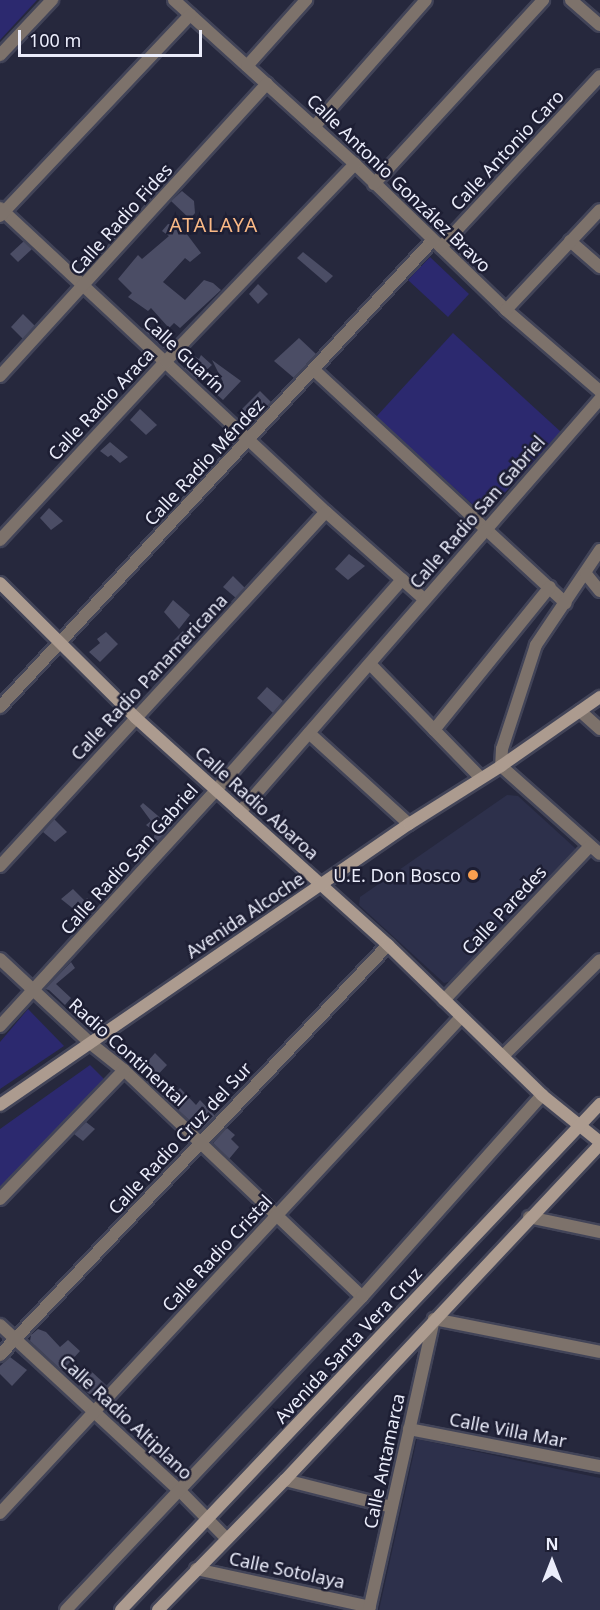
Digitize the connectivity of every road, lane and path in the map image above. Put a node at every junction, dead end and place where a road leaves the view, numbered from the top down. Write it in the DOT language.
graph roads {
  1 [pos="52,0"];
  2 [pos="306,0"];
  3 [pos="426,0"];
  4 [pos="543,0"];
  5 [pos="571,0"];
  6 [pos="180,2"];
  7 [pos="190,15"];
  8 [pos="600,25"];
  9 [pos="0,55"];
  10 [pos="247,66"];
  11 [pos="600,76"];
  12 [pos="267,84"];
  13 [pos="314,127"];
  14 [pos="355,164"];
  15 [pos="374,184"];
  16 [pos="600,210"];
  17 [pos="1,212"];
  18 [pos="570,241"];
  19 [pos="437,244"];
  20 [pos="600,267"];
  21 [pos="84,286"];
  22 [pos="506,310"];
  23 [pos="166,361"];
  24 [pos="314,370"];
  25 [pos="0,376"];
  26 [pos="600,391"];
  27 [pos="600,399"];
  28 [pos="249,440"];
  29 [pos="326,512"];
  30 [pos="487,529"];
  31 [pos="0,540"];
  32 [pos="600,550"];
  33 [pos="586,574"];
  34 [pos="402,580"];
  35 [pos="0,584"];
  36 [pos="550,587"];
  37 [pos="600,591"];
  38 [pos="424,599"];
  39 [pos="566,603"];
  40 [pos="59,644"];
  41 [pos="370,664"];
  42 [pos="600,697"];
  43 [pos="0,707"];
  44 [pos="580,711"];
  45 [pos="136,717"];
  46 [pos="600,729"];
  47 [pos="434,730"];
  48 [pos="309,733"];
  49 [pos="501,766"];
  50 [pos="480,777"];
  51 [pos="216,790"];
  52 [pos="240,812"];
  53 [pos="409,824"];
  54 [pos="595,850"];
  55 [pos="0,866"];
  56 [pos="321,884"];
  57 [pos="388,945"];
  58 [pos="0,959"];
  59 [pos="600,960"];
  60 [pos="34,990"];
  61 [pos="444,1000"];
  62 [pos="460,1017"];
  63 [pos="0,1026"];
  64 [pos="90,1043"];
  65 [pos="503,1056"];
  66 [pos="124,1070"];
  67 [pos="542,1095"];
  68 [pos="600,1104"];
  69 [pos="0,1105"];
  70 [pos="580,1127"];
  71 [pos="200,1143"];
  72 [pos="600,1143"];
  73 [pos="0,1199"];
  74 [pos="277,1215"];
  75 [pos="529,1217"];
  76 [pos="600,1232"];
  77 [pos="362,1297"];
  78 [pos="434,1319"];
  79 [pos="0,1325"];
  80 [pos="15,1339"];
  81 [pos="600,1352"];
  82 [pos="0,1355"];
  83 [pos="93,1413"];
  84 [pos="409,1429"];
  85 [pos="600,1466"];
  86 [pos="285,1480"];
  87 [pos="180,1491"];
  88 [pos="392,1507"];
  89 [pos="0,1513"];
  90 [pos="208,1519"];
  91 [pos="226,1538"];
  92 [pos="196,1569"];
  93 [pos="369,1608"];
  94 [pos="66,1610"];
  95 [pos="121,1610"];
  96 [pos="158,1610"];
  1 -- 9 [label="street"];
  2 -- 10 [label="street"];
  3 -- 13 [label="street"];
  4 -- 15 [label="street"];
  5 -- 8 [label="street"];
  6 -- 7 [label="street, Calle Antonio González Bravo"];
  7 -- 10 [label="street, Calle Antonio González Bravo"];
  7 -- 17 [label="street"];
  10 -- 12 [label="street, Calle Antonio González Bravo"];
  11 -- 19 [label="street, Calle Antonio Caro"];
  12 -- 13 [label="street, Calle Antonio González Bravo"];
  12 -- 21 [label="street, Calle Radio Fides"];
  13 -- 14 [label="street, Calle Antonio González Bravo"];
  14 -- 15 [label="street, Calle Antonio González Bravo"];
  14 -- 23 [label="street, Calle Radio Araca"];
  15 -- 19 [label="street, Calle Antonio González Bravo"];
  16 -- 18 [label="street"];
  17 -- 21 [label="street, Calle Guarín"];
  18 -- 20 [label="street"];
  18 -- 22 [label="street"];
  19 -- 22 [label="street, Calle Antonio González Bravo"];
  19 -- 24 [label="street, Calle Radio Méndez"];
  21 -- 23 [label="street, Calle Guarín"];
  21 -- 25 [label="street, Calle Radio Fides"];
  22 -- 26 [label="street, Calle Antonio González Bravo"];
  23 -- 28 [label="street, Calle Guarín"];
  23 -- 31 [label="street, Calle Radio Araca"];
  24 -- 28 [label="street, Calle Radio Méndez"];
  24 -- 30 [label="street"];
  27 -- 30 [label="street, Calle Radio San Gabriel"];
  28 -- 29 [label="street, Calle Guarín"];
  28 -- 40 [label="street, Calle Radio Méndez"];
  29 -- 34 [label="street, Calle Guarín"];
  29 -- 45 [label="street, Calle Radio Panamericana"];
  30 -- 36 [label="street"];
  30 -- 38 [label="street, Calle Radio San Gabriel"];
  32 -- 33 [label="street"];
  33 -- 37 [label="street"];
  33 -- 39 [label="street"];
  34 -- 38 [label="street, Calle Guarín"];
  34 -- 51 [label="street, Calle Radio San Gabriel"];
  35 -- 40 [label="street, Calle Radio Abaroa"];
  36 -- 39 [label="street"];
  36 -- 47 [label="street"];
  38 -- 41 [label="street, Calle Radio San Gabriel"];
  39 -- 49 [label="street"];
  40 -- 43 [label="street, Calle Radio Méndez"];
  40 -- 45 [label="street, Calle Radio Abaroa"];
  41 -- 47 [label="street"];
  41 -- 48 [label="street, Calle Radio San Gabriel"];
  42 -- 44 [label="street, Avenida Alcoche"];
  44 -- 46 [label="street"];
  44 -- 49 [label="street, Avenida Alcoche"];
  45 -- 51 [label="street, Calle Radio Abaroa"];
  45 -- 55 [label="street, Calle Radio Panamericana"];
  47 -- 50 [label="street"];
  48 -- 52 [label="street, Calle Radio San Gabriel"];
  48 -- 53 [label="street"];
  49 -- 50 [label="street, Avenida Alcoche"];
  49 -- 54 [label="street"];
  50 -- 53 [label="street, Avenida Alcoche"];
  51 -- 52 [label="street, Calle Radio Abaroa"];
  51 -- 60 [label="street, Calle Radio San Gabriel"];
  52 -- 56 [label="street, Calle Radio Abaroa"];
  53 -- 56 [label="street, Avenida Alcoche"];
  54 -- 61 [label="street, Calle Paredes"];
  56 -- 57 [label="street, Calle Radio Abaroa"];
  56 -- 64 [label="street, Avenida Alcoche"];
  57 -- 61 [label="street, Calle Radio Abaroa"];
  57 -- 71 [label="street, Calle Radio Cruz del Sur"];
  58 -- 60 [label="street, Radio Continental"];
  59 -- 65 [label="street"];
  60 -- 63 [label="street, Calle Radio San Gabriel"];
  60 -- 64 [label="street, Radio Continental"];
  61 -- 62 [label="street, Calle Radio Abaroa"];
  62 -- 65 [label="street, Calle Radio Abaroa"];
  62 -- 74 [label="street, Calle Radio Cristal"];
  64 -- 66 [label="street, Radio Continental"];
  64 -- 69 [label="street, Avenida Alcoche"];
  65 -- 67 [label="street, Calle Radio Abaroa"];
  66 -- 71 [label="street, Radio Continental"];
  66 -- 73 [label="street"];
  67 -- 70 [label="street, Calle Radio Abaroa"];
  67 -- 77 [label="street"];
  68 -- 70 [label="street, Avenida Santa Vera Cruz"];
  70 -- 72 [label="street, Calle Radio Abaroa"];
  70 -- 90 [label="street, Avenida Santa Vera Cruz"];
  71 -- 74 [label="street, Radio Continental"];
  71 -- 80 [label="street, Calle Radio Cruz del Sur"];
  72 -- 75 [label="street"];
  74 -- 77 [label="street, Radio Continental"];
  74 -- 83 [label="street, Calle Radio Cristal"];
  75 -- 76 [label="street"];
  75 -- 78 [label="street"];
  77 -- 87 [label="street"];
  78 -- 81 [label="street"];
  78 -- 84 [label="street, Calle Antamarca"];
  78 -- 86 [label="street"];
  79 -- 80 [label="street, Calle Radio Altiplano"];
  80 -- 82 [label="street, Calle Radio Cruz del Sur"];
  80 -- 83 [label="street, Calle Radio Altiplano"];
  83 -- 87 [label="street, Calle Radio Altiplano"];
  83 -- 89 [label="street, Calle Radio Cristal"];
  84 -- 85 [label="street, Calle Villa Mar"];
  84 -- 88 [label="street, Calle Antamarca"];
  86 -- 88 [label="street"];
  86 -- 91 [label="street"];
  87 -- 90 [label="street, Calle Radio Altiplano"];
  87 -- 94 [label="street"];
  88 -- 93 [label="street, Calle Antamarca"];
  90 -- 91 [label="street, Calle Radio Altiplano"];
  90 -- 95 [label="street, Avenida Santa Vera Cruz"];
  91 -- 92 [label="street"];
  92 -- 93 [label="street, Calle Sotolaya"];
  92 -- 96 [label="street"];
}
